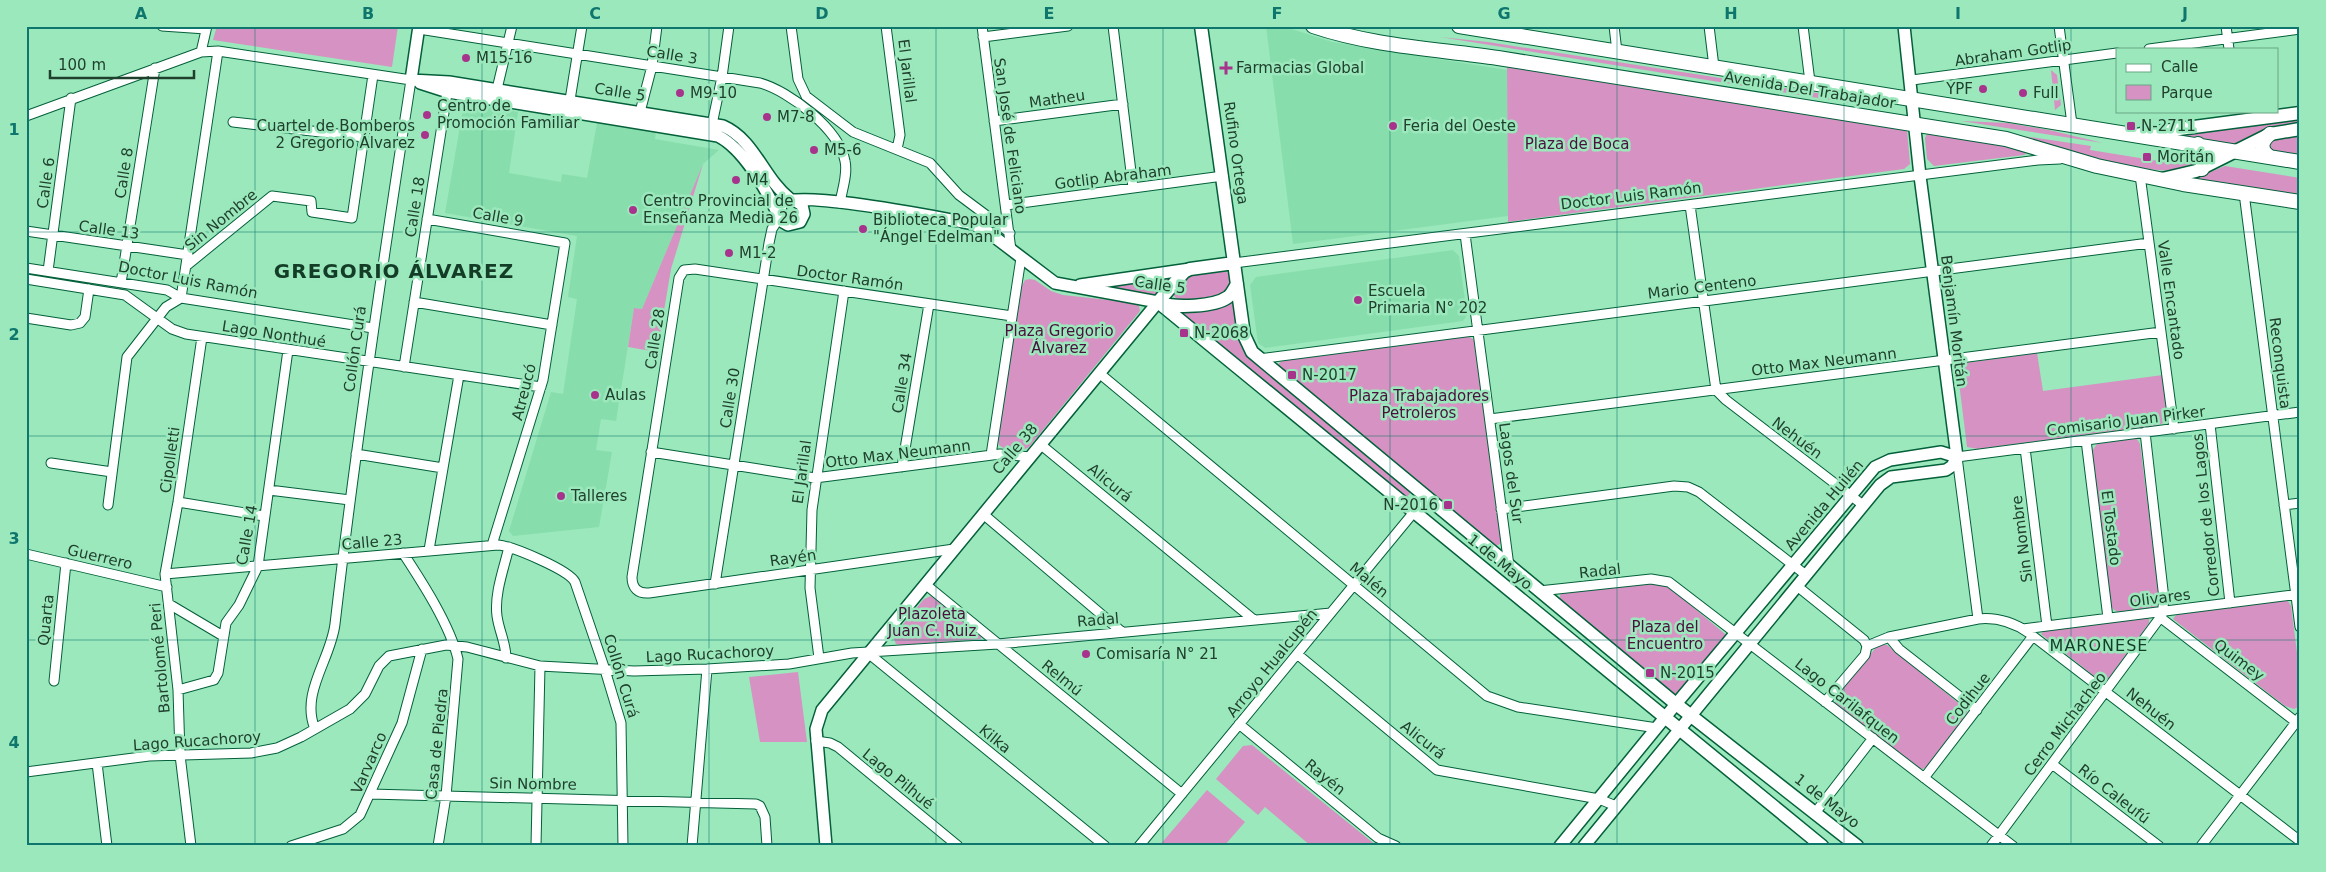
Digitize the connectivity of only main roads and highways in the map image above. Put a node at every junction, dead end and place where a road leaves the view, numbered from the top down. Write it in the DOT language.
graph roads {
  1 [pos="1202,26"];
  2 [pos="1313,26"];
  3 [pos="1459,26"];
  4 [pos="1519,31"];
  5 [pos="2300,113"];
  6 [pos="2238,116"];
  7 [pos="2300,129"];
  8 [pos="2138,134"];
  9 [pos="2270,134"];
  10 [pos="2198,144"];
  11 [pos="2236,151"];
  12 [pos="2270,157"];
  13 [pos="2300,162"];
  14 [pos="2202,169"];
  15 [pos="2160,179"];
  16 [pos="2300,202"];
  17 [pos="1234,264"];
  18 [pos="1190,269"];
  19 [pos="1237,284"];
  20 [pos="1158,302"];
  21 [pos="1822,846"];
  22 [pos="1857,846"];
  1 -- 17 [label="main road, Rufino Ortega"];
  2 -- 15 [label="main road, Avenida Del Trabajador"];
  3 -- 4 [label="main road, Avenida Del Trabajador"];
  4 -- 8 [label="main road, Avenida Del Trabajador"];
  5 -- 6 [label="main road"];
  6 -- 8 [label="main road"];
  7 -- 9 [label="main road"];
  8 -- 10 [label="main road, Avenida Del Trabajador"];
  9 -- 11 [label="main road"];
  9 -- 12 [label="main road"];
  10 -- 11 [label="main road, Avenida Del Trabajador"];
  10 -- 14 [label="main road"];
  11 -- 12 [label="main road, Avenida Del Trabajador"];
  11 -- 14 [label="main road"];
  12 -- 13 [label="main road, Avenida Del Trabajador"];
  14 -- 15 [label="main road"];
  15 -- 16 [label="main road, Avenida Del Trabajador"];
  17 -- 18 [label="main road, Doctor Luis Ramón"];
  17 -- 19 [label="main road, Rufino Ortega"];
  18 -- 20 [label="main road, Calle 38"];
  19 -- 20 [label="main road, Calle 5"];
  19 -- 22 [label="main road, 1 de Mayo"];
  20 -- 21 [label="main road, 1 de Mayo"];
}
